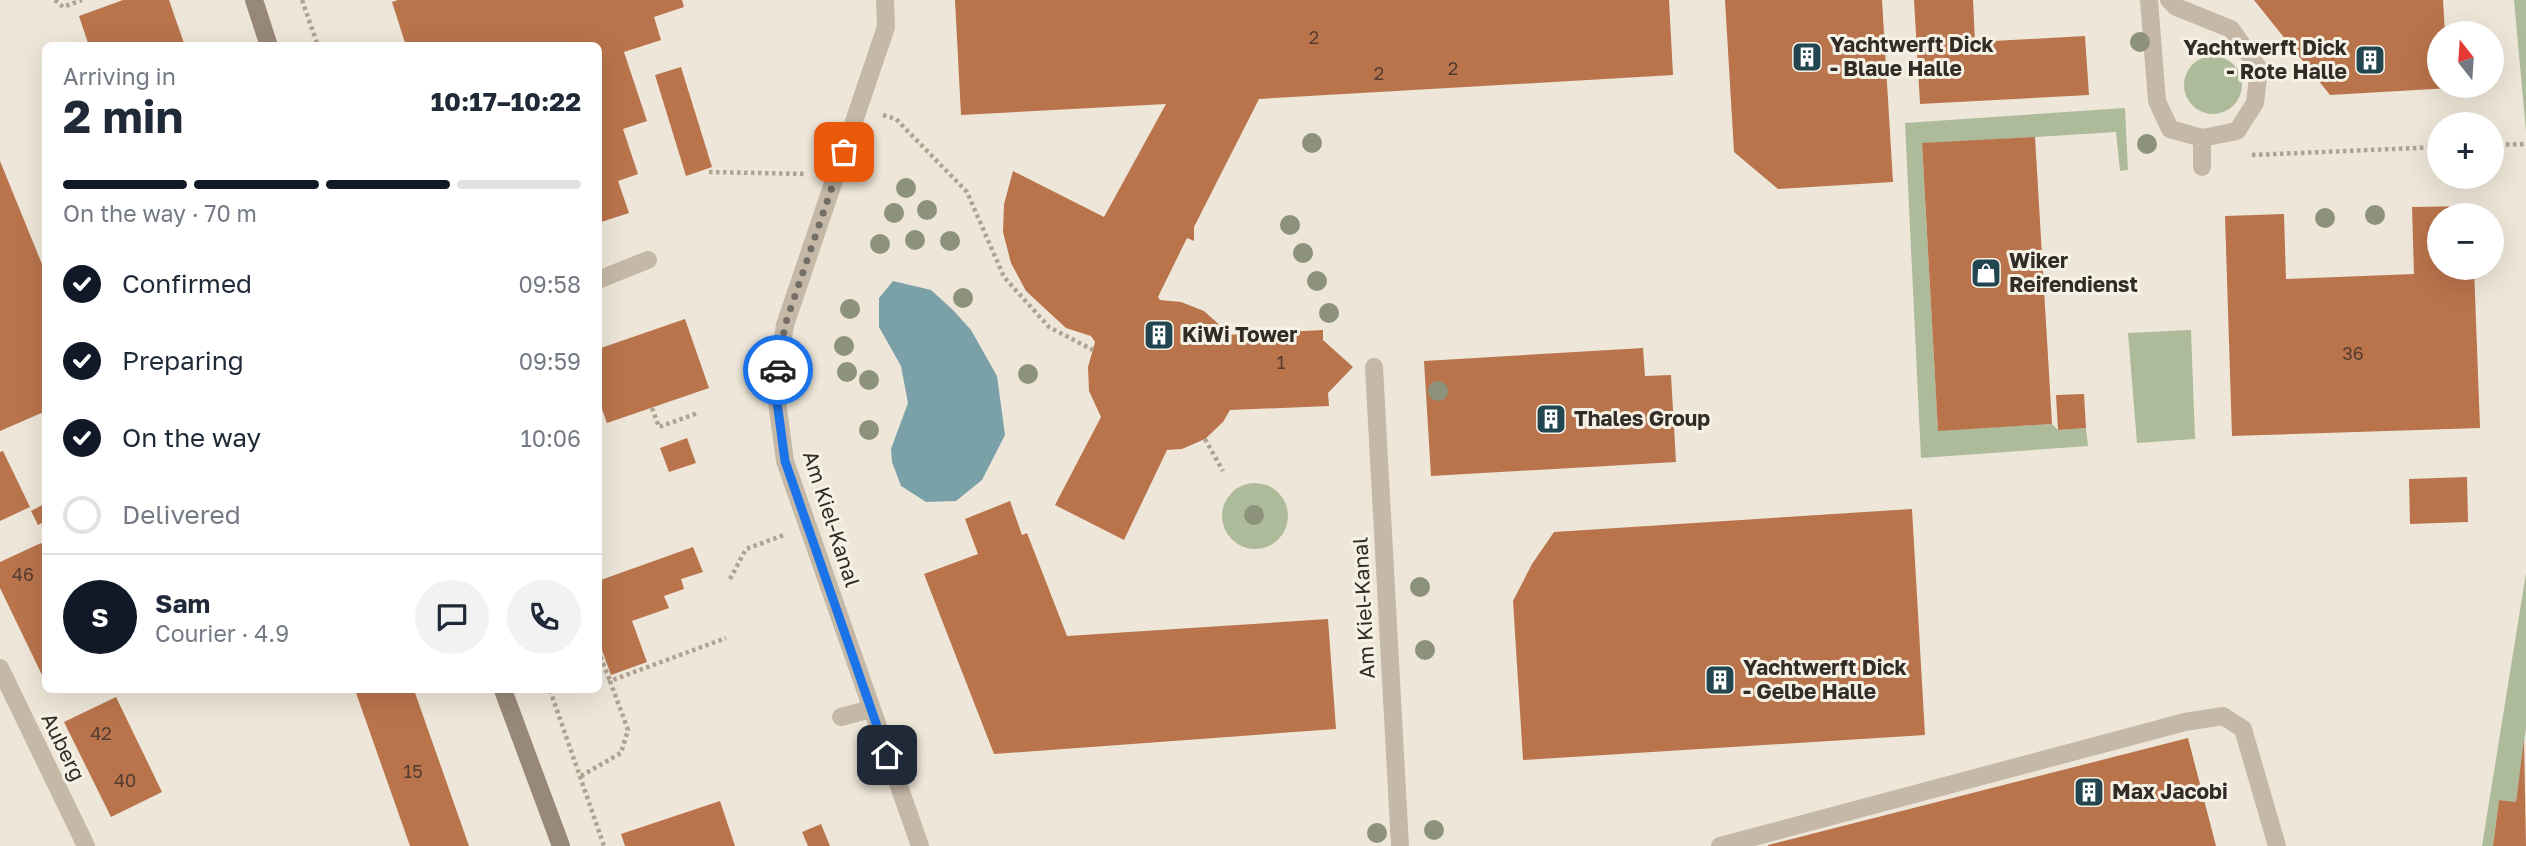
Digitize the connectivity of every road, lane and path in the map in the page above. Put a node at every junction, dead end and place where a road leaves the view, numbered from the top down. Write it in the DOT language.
graph roads {
  1 [pos="55,0"];
  2 [pos="82,0"];
  3 [pos="254,0"];
  4 [pos="302,0"];
  5 [pos="885,0"];
  6 [pos="2149,0"];
  7 [pos="2169,0"];
  8 [pos="268,42"];
  9 [pos="317,42"];
  10 [pos="858,107"];
  11 [pos="2202,138"];
  12 [pos="2526,144"];
  13 [pos="2504,145"];
  14 [pos="2427,148"];
  15 [pos="2202,162"];
  16 [pos="709,172"];
  17 [pos="836,174"];
  18 [pos="648,260"];
  19 [pos="602,278"];
  20 [pos="1093,350"];
  21 [pos="1374,367"];
  22 [pos="652,408"];
  23 [pos="698,413"];
  24 [pos="1205,439"];
  25 [pos="1223,471"];
  26 [pos="808,527"];
  27 [pos="730,579"];
  28 [pos="726,638"];
  29 [pos="602,660"];
  30 [pos="0,668"];
  31 [pos="610,681"];
  32 [pos="504,693"];
  33 [pos="551,693"];
  34 [pos="871,709"];
  35 [pos="841,717"];
  36 [pos="581,776"];
  37 [pos="86,846"];
  38 [pos="561,846"];
  39 [pos="604,846"];
  40 [pos="920,846"];
  41 [pos="1400,846"];
  42 [pos="1720,846"];
  43 [pos="2277,846"];
  1 -- 2 [label="path"];
  3 -- 8 [label="street"];
  4 -- 9 [label="path"];
  5 -- 10 [label="street, Am Kiel-Kanal"];
  6 -- 11 [label="street"];
  7 -- 11 [label="street"];
  10 -- 17 [label="street, Am Kiel-Kanal"];
  10 -- 20 [label="path"];
  11 -- 15 [label="street"];
  12 -- 13 [label="path"];
  14 -- 15 [label="path"];
  16 -- 17 [label="path"];
  17 -- 26 [label="street, Am Kiel-Kanal"];
  18 -- 19 [label="street"];
  21 -- 41 [label="street, Am Kiel-Kanal"];
  22 -- 23 [label="path"];
  24 -- 25 [label="path"];
  26 -- 27 [label="path"];
  26 -- 34 [label="street, Am Kiel-Kanal"];
  28 -- 31 [label="path"];
  29 -- 31 [label="path"];
  30 -- 37 [label="street, Auberg"];
  31 -- 36 [label="path"];
  32 -- 38 [label="street"];
  33 -- 36 [label="path"];
  34 -- 35 [label="street"];
  34 -- 40 [label="street, Am Kiel-Kanal"];
  36 -- 39 [label="path"];
  42 -- 43 [label="street"];
}
